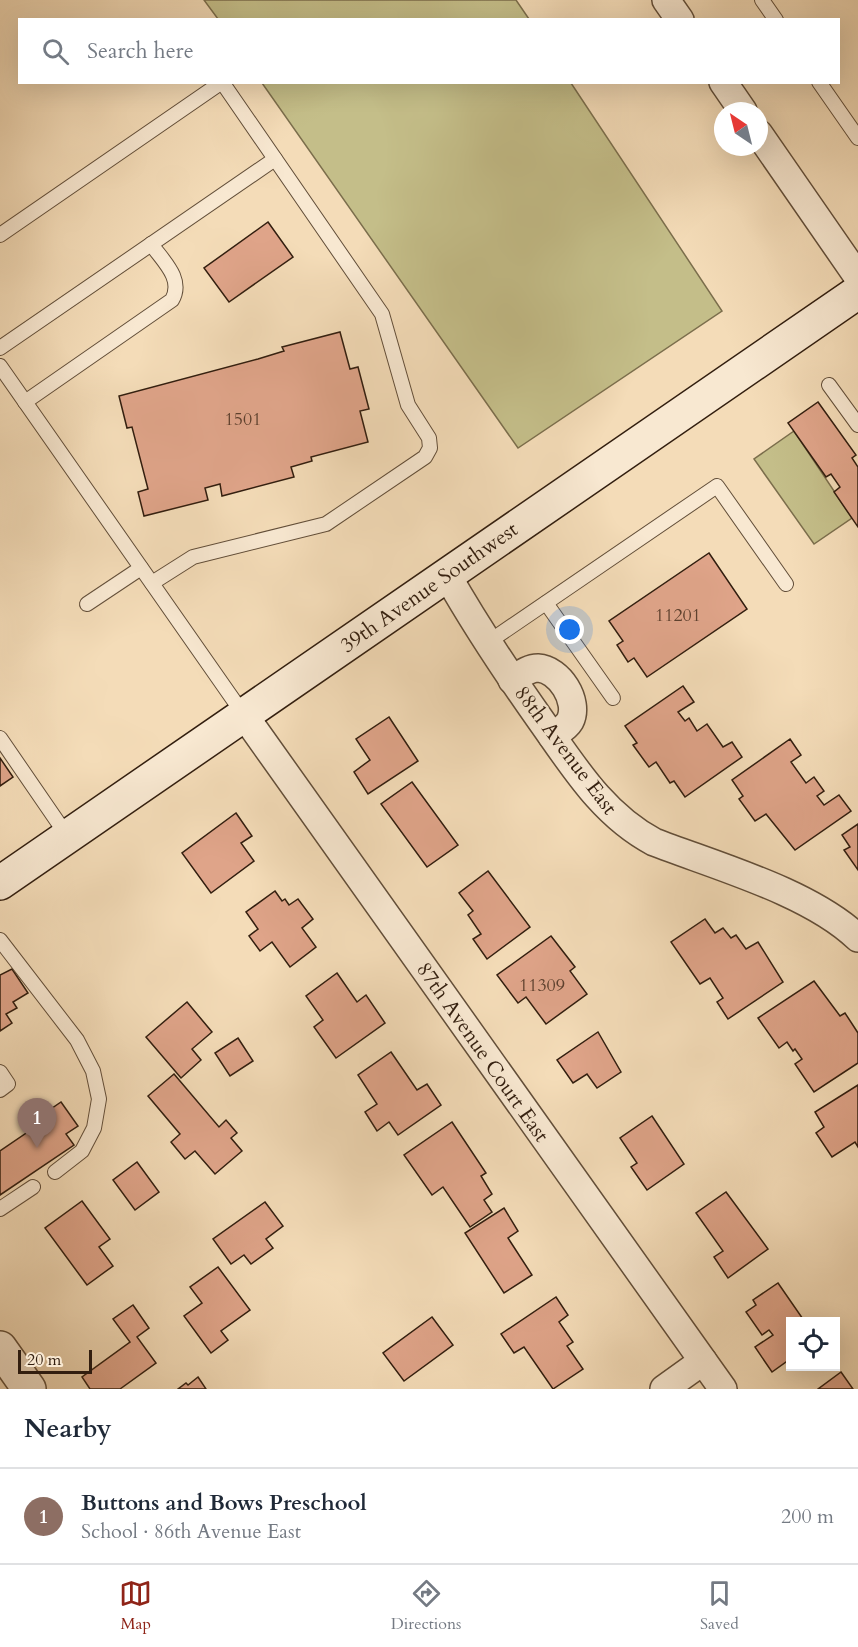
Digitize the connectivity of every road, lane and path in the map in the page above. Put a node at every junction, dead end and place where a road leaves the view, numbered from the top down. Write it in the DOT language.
graph roads {
  1 [pos="666,0"];
  2 [pos="762,0"];
  3 [pos="679,18"];
  4 [pos="775,18"];
  5 [pos="219,84"];
  6 [pos="223,84"];
  7 [pos="724,84"];
  8 [pos="820,84"];
  9 [pos="737,102"];
  10 [pos="858,138"];
  11 [pos="768,147"];
  12 [pos="275,159"];
  13 [pos="0,235"];
  14 [pos="151,244"];
  15 [pos="858,277"];
  16 [pos="858,292"];
  17 [pos="0,348"];
  18 [pos="0,366"];
  19 [pos="829,385"];
  20 [pos="25,402"];
  21 [pos="858,425"];
  22 [pos="141,568"];
  23 [pos="447,575"];
  24 [pos="152,583"];
  25 [pos="786,584"];
  26 [pos="546,603"];
  27 [pos="87,604"];
  28 [pos="487,643"];
  29 [pos="512,680"];
  30 [pos="613,698"];
  31 [pos="244,715"];
  32 [pos="552,736"];
  33 [pos="0,738"];
  34 [pos="68,837"];
  35 [pos="0,883"];
  36 [pos="858,938"];
  37 [pos="0,940"];
  38 [pos="0,1072"];
  39 [pos="0,1090"];
  40 [pos="56,1172"];
  41 [pos="33,1187"];
  42 [pos="0,1209"];
  43 [pos="0,1348"];
  44 [pos="703,1361"];
  45 [pos="29,1389"];
  46 [pos="664,1389"];
  47 [pos="723,1389"];
  1 -- 3 [label="street"];
  2 -- 4 [label="lane"];
  5 -- 13 [label="lane"];
  6 -- 12 [label="lane"];
  7 -- 9 [label="street"];
  8 -- 10 [label="lane"];
  11 -- 15 [label="street"];
  12 -- 14 [label="lane"];
  12 -- 24 [label="lane"];
  14 -- 17 [label="lane"];
  14 -- 20 [label="lane"];
  16 -- 23 [label="main road, 39th Avenue Southwest"];
  18 -- 20 [label="lane"];
  19 -- 21 [label="lane"];
  20 -- 22 [label="lane"];
  22 -- 24 [label="lane"];
  22 -- 27 [label="lane"];
  23 -- 28 [label="street, 88th Avenue East"];
  23 -- 31 [label="main road, 39th Avenue Southwest"];
  24 -- 31 [label="lane"];
  25 -- 26 [label="lane"];
  26 -- 28 [label="lane"];
  26 -- 30 [label="lane"];
  28 -- 29 [label="street, 88th Avenue East"];
  29 -- 32 [label="street, 88th Avenue East"];
  29 -- 32 [label="street"];
  31 -- 34 [label="main road, 39th Avenue Southwest"];
  31 -- 44 [label="street, 87th Avenue Court East"];
  32 -- 36 [label="street, 88th Avenue East"];
  33 -- 34 [label="lane"];
  34 -- 35 [label="main road, 39th Avenue Southwest"];
  37 -- 40 [label="lane"];
  38 -- 39 [label="lane"];
  41 -- 42 [label="lane"];
  43 -- 45 [label="main road"];
  44 -- 46 [label="street"];
  44 -- 47 [label="street, 87th Avenue Court East"];
}
